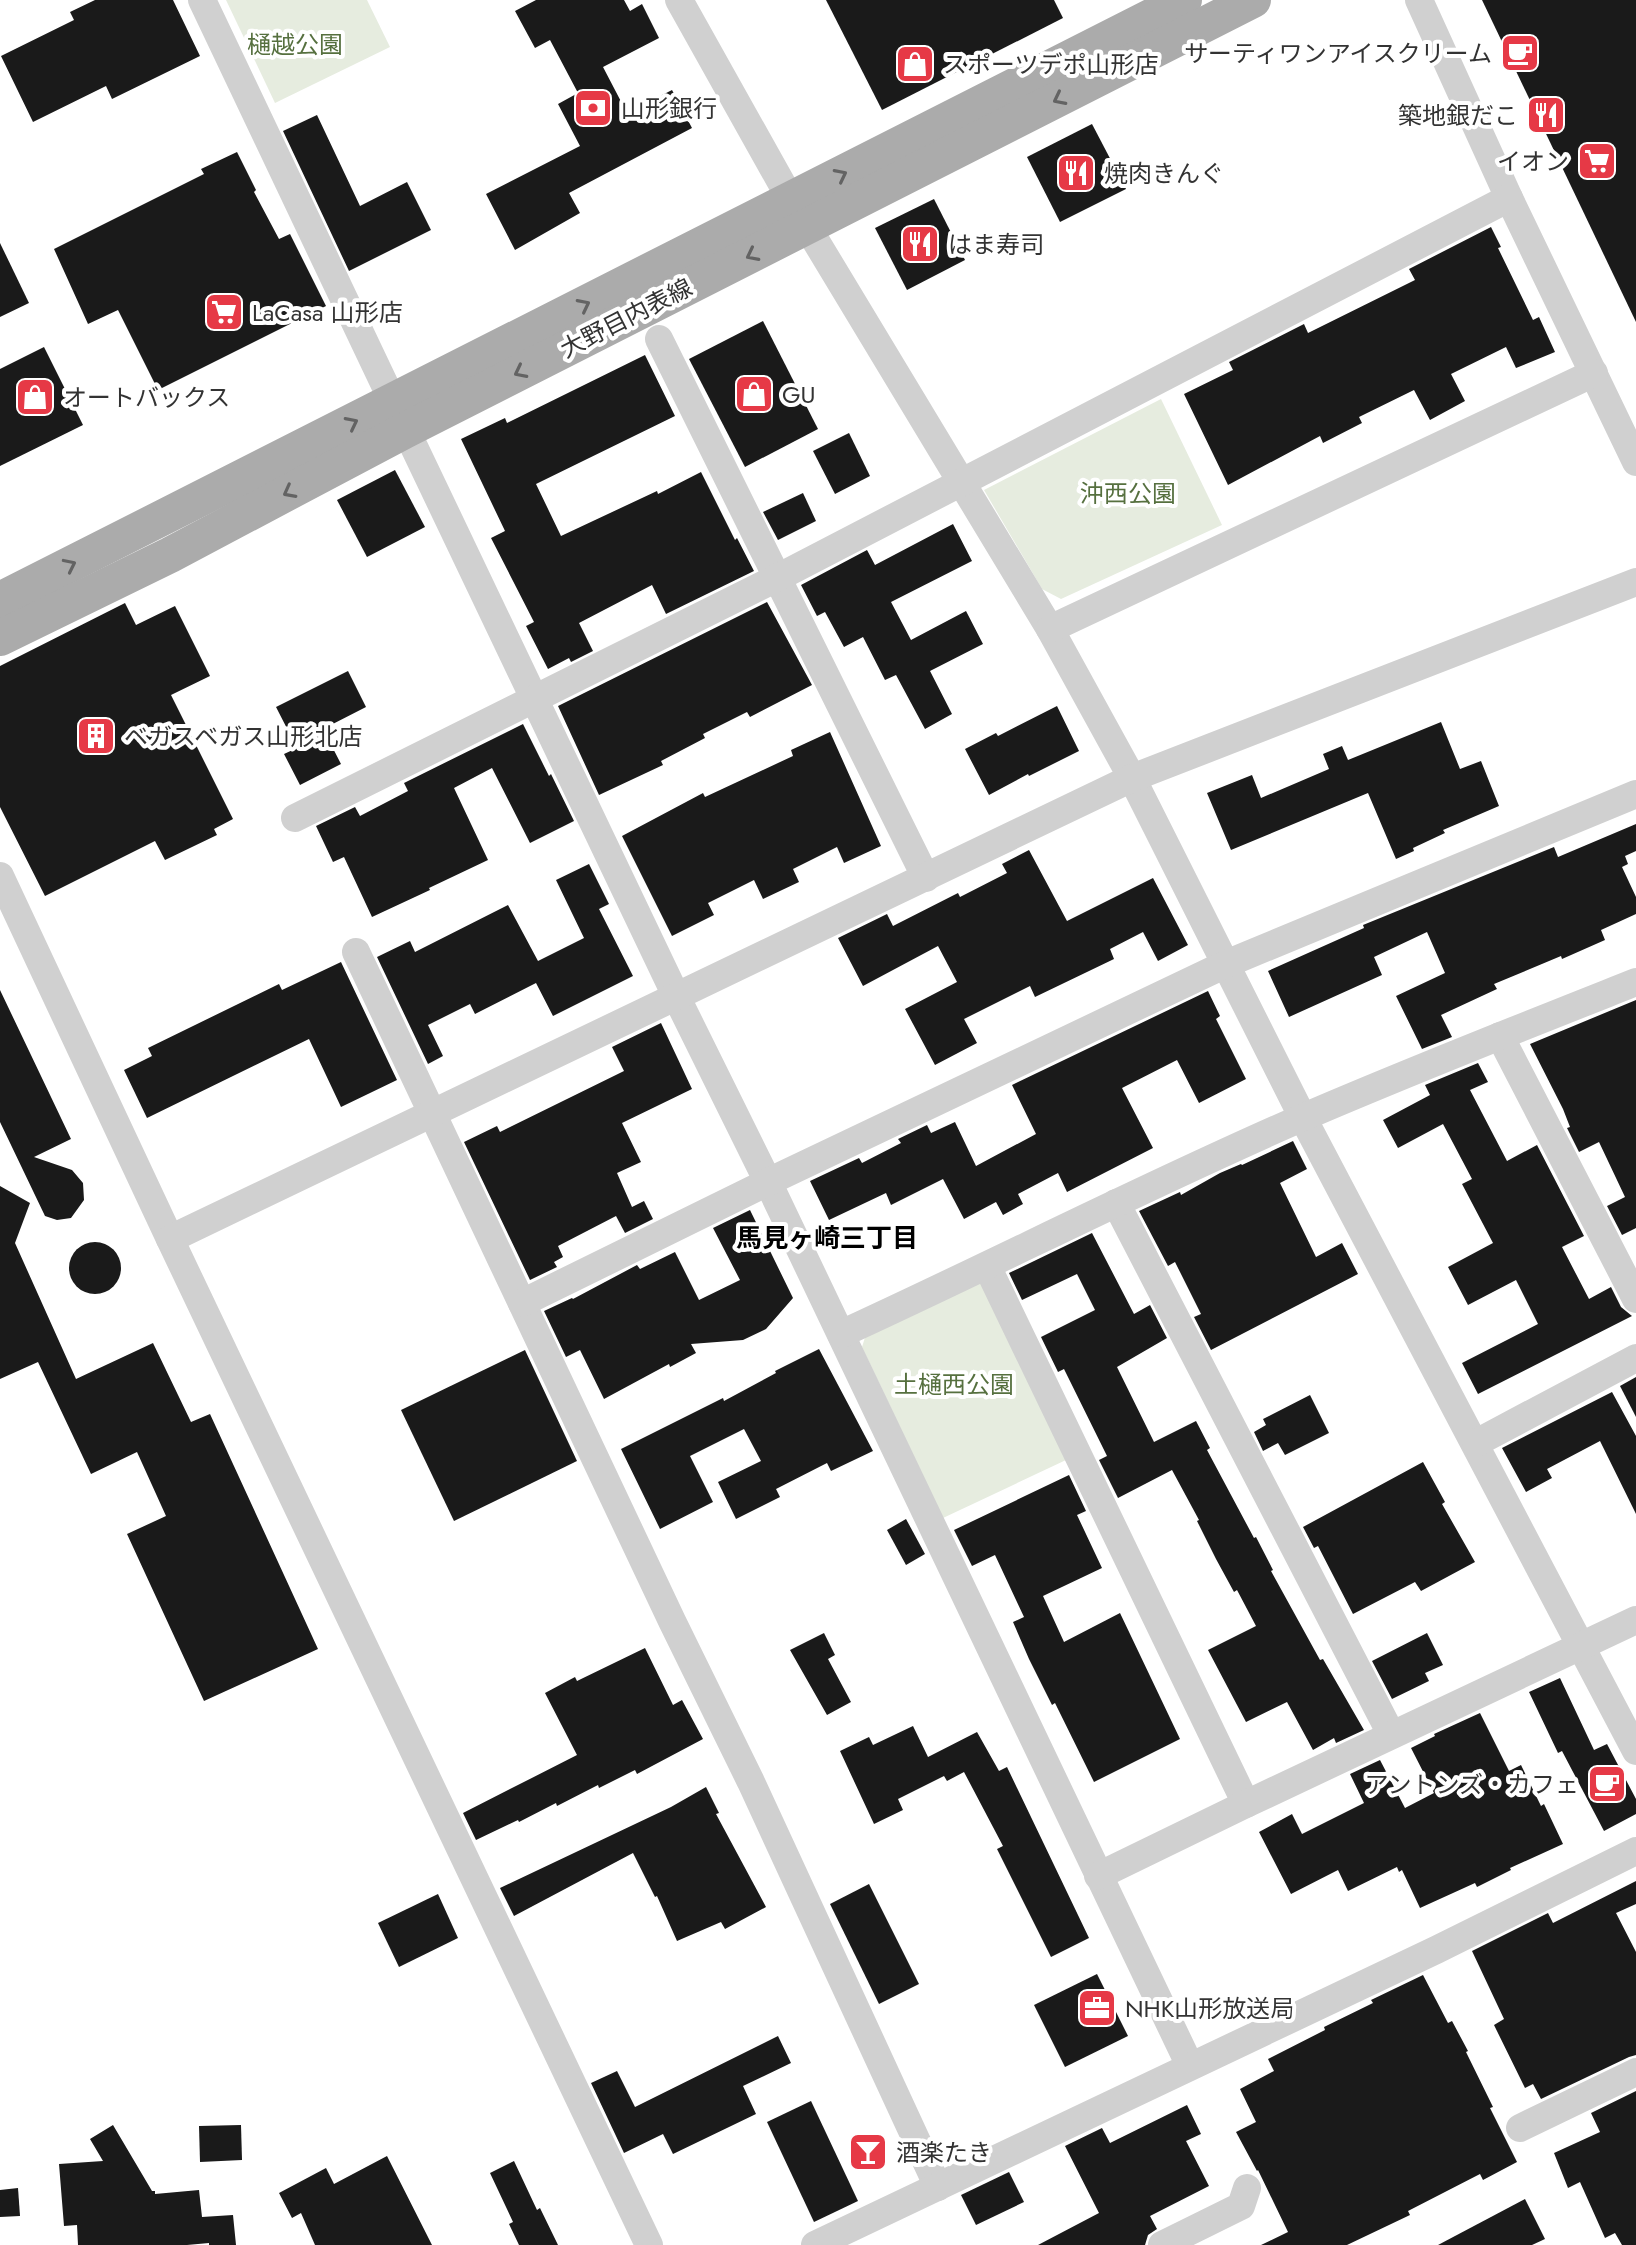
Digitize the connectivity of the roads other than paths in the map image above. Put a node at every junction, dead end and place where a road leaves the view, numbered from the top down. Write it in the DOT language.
graph roads {
  1 [pos="202,0"];
  2 [pos="679,0"];
  3 [pos="1184,0"];
  4 [pos="1253,0"];
  5 [pos="1419,0"];
  6 [pos="1509,198"];
  7 [pos="799,213"];
  8 [pos="659,339"];
  9 [pos="1594,373"];
  10 [pos="400,416"];
  11 [pos="1636,462"];
  12 [pos="961,482"];
  13 [pos="779,577"];
  14 [pos="1636,582"];
  15 [pos="0,600"];
  16 [pos="1050,629"];
  17 [pos="0,638"];
  18 [pos="534,699"];
  19 [pos="1132,778"];
  20 [pos="1636,794"];
  21 [pos="295,818"];
  22 [pos="0,876"];
  23 [pos="926,878"];
  24 [pos="356,952"];
  25 [pos="1226,964"];
  26 [pos="1636,982"];
  27 [pos="677,998"];
  28 [pos="1500,1036"];
  29 [pos="431,1114"];
  30 [pos="1303,1118"];
  31 [pos="768,1182"];
  32 [pos="1116,1203"];
  33 [pos="170,1239"];
  34 [pos="987,1266"];
  35 [pos="1636,1299"];
  36 [pos="522,1303"];
  37 [pos="841,1334"];
  38 [pos="1636,1358"];
  39 [pos="1476,1443"];
  40 [pos="1636,1620"];
  41 [pos="1582,1645"];
  42 [pos="1391,1734"];
  43 [pos="1636,1751"];
  44 [pos="1246,1804"];
  45 [pos="1636,1851"];
  46 [pos="1098,1876"];
  47 [pos="1190,2066"];
  48 [pos="1636,2072"];
  49 [pos="1520,2128"];
  50 [pos="938,2187"];
  51 [pos="1247,2188"];
  52 [pos="649,2245"];
  53 [pos="815,2245"];
  54 [pos="1162,2245"];
  1 -- 10 [label="street"];
  2 -- 7 [label="street"];
  7 -- 3 [label="main road, 大野目内表線, one-way"];
  4 -- 7 [label="main road, 大野目内表線, one-way"];
  5 -- 6 [label="street"];
  6 -- 9 [label="street"];
  6 -- 12 [label="street"];
  7 -- 10 [label="main road, 大野目内表線"];
  7 -- 12 [label="street"];
  8 -- 13 [label="street"];
  9 -- 11 [label="street"];
  9 -- 16 [label="street"];
  15 -- 10 [label="main road, 大野目内表線, one-way"];
  10 -- 17 [label="main road, 大野目内表線, one-way"];
  10 -- 18 [label="street"];
  12 -- 13 [label="street"];
  12 -- 16 [label="street"];
  13 -- 18 [label="street"];
  13 -- 23 [label="street"];
  14 -- 19 [label="street"];
  16 -- 19 [label="street"];
  18 -- 21 [label="street"];
  18 -- 27 [label="street"];
  19 -- 23 [label="street"];
  19 -- 25 [label="street"];
  20 -- 25 [label="street"];
  22 -- 33 [label="street"];
  23 -- 27 [label="street"];
  24 -- 29 [label="street"];
  25 -- 30 [label="street"];
  25 -- 31 [label="street"];
  26 -- 28 [label="street"];
  27 -- 29 [label="street"];
  27 -- 31 [label="street"];
  28 -- 30 [label="street"];
  28 -- 35 [label="street"];
  29 -- 33 [label="street"];
  29 -- 36 [label="street"];
  30 -- 32 [label="street"];
  30 -- 39 [label="street"];
  31 -- 36 [label="street"];
  31 -- 37 [label="street"];
  32 -- 34 [label="street"];
  32 -- 42 [label="street"];
  33 -- 52 [label="street"];
  34 -- 37 [label="street"];
  34 -- 44 [label="street"];
  36 -- 50 [label="street"];
  37 -- 46 [label="street"];
  38 -- 39 [label="street"];
  39 -- 41 [label="street"];
  40 -- 41 [label="street"];
  41 -- 42 [label="street"];
  41 -- 43 [label="street"];
  42 -- 44 [label="street"];
  44 -- 46 [label="street"];
  45 -- 47 [label="street"];
  46 -- 47 [label="street"];
  47 -- 50 [label="street"];
  48 -- 49 [label="street"];
  50 -- 53 [label="street"];
  51 -- 54 [label="street"];
}
